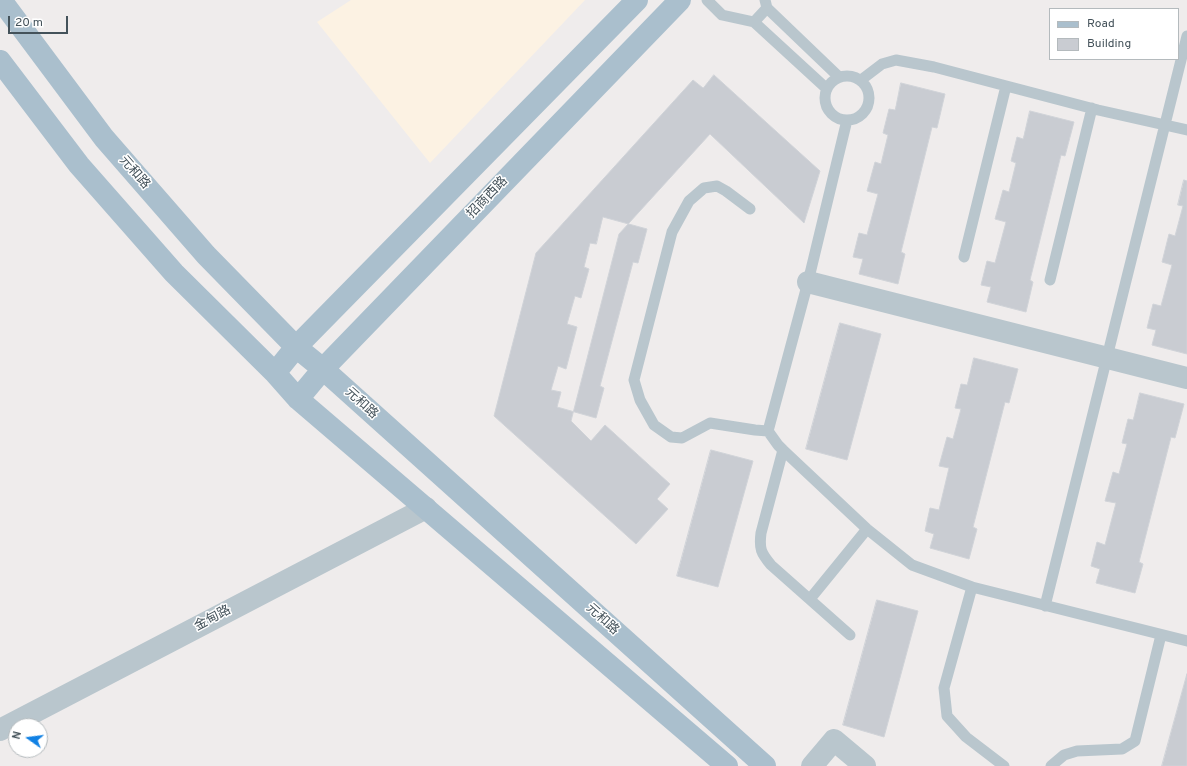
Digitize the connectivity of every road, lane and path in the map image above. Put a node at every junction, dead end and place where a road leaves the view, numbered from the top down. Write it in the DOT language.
graph roads {
  1 [pos="1,0"];
  2 [pos="637,0"];
  3 [pos="680,0"];
  4 [pos="707,0"];
  5 [pos="766,4"];
  6 [pos="754,22"];
  7 [pos="1187,36"];
  8 [pos="0,61"];
  9 [pos="839,77"];
  10 [pos="861,80"];
  11 [pos="1006,86"];
  12 [pos="827,89"];
  13 [pos="1092,108"];
  14 [pos="847,120"];
  15 [pos="1164,125"];
  16 [pos="1187,130"];
  17 [pos="750,209"];
  18 [pos="964,257"];
  19 [pos="1050,280"];
  20 [pos="808,282"];
  21 [pos="296,347"];
  22 [pos="1106,358"];
  23 [pos="323,369"];
  24 [pos="275,372"];
  25 [pos="1187,378"];
  26 [pos="298,399"];
  27 [pos="768,430"];
  28 [pos="783,450"];
  29 [pos="426,508"];
  30 [pos="867,529"];
  31 [pos="972,587"];
  32 [pos="810,599"];
  33 [pos="1045,606"];
  34 [pos="850,635"];
  35 [pos="1161,635"];
  36 [pos="1187,641"];
  37 [pos="0,730"];
  38 [pos="727,766"];
  39 [pos="765,766"];
  40 [pos="812,766"];
  41 [pos="865,766"];
  42 [pos="1004,766"];
  43 [pos="1051,766"];
  1 -- 21 [label="main road, 元和路"];
  2 -- 21 [label="main road"];
  3 -- 23 [label="main road, 招商西路"];
  4 -- 6 [label="lane"];
  5 -- 6 [label="lane"];
  5 -- 9 [label="lane"];
  6 -- 12 [label="lane"];
  7 -- 15 [label="lane"];
  8 -- 24 [label="main road"];
  9 -- 10 [label="lane"];
  9 -- 12 [label="lane"];
  10 -- 11 [label="lane"];
  10 -- 14 [label="lane"];
  11 -- 13 [label="lane"];
  11 -- 18 [label="lane"];
  12 -- 14 [label="lane"];
  13 -- 15 [label="lane"];
  13 -- 19 [label="lane"];
  14 -- 20 [label="lane"];
  15 -- 16 [label="lane"];
  15 -- 22 [label="lane"];
  17 -- 27 [label="lane"];
  20 -- 22 [label="street"];
  20 -- 27 [label="lane"];
  21 -- 23 [label="main road, 元和路"];
  21 -- 24 [label="main road"];
  22 -- 25 [label="street"];
  22 -- 33 [label="lane"];
  23 -- 26 [label="main road, 招商西路"];
  23 -- 39 [label="main road, 元和路"];
  24 -- 26 [label="main road"];
  26 -- 29 [label="main road"];
  27 -- 28 [label="lane"];
  28 -- 30 [label="lane"];
  28 -- 32 [label="lane"];
  29 -- 37 [label="street, 金甸路"];
  29 -- 38 [label="main road"];
  30 -- 31 [label="lane"];
  30 -- 32 [label="lane"];
  31 -- 33 [label="lane"];
  31 -- 42 [label="lane"];
  32 -- 34 [label="lane"];
  33 -- 35 [label="lane"];
  35 -- 36 [label="lane"];
  35 -- 43 [label="lane"];
  40 -- 41 [label="street"];
}
